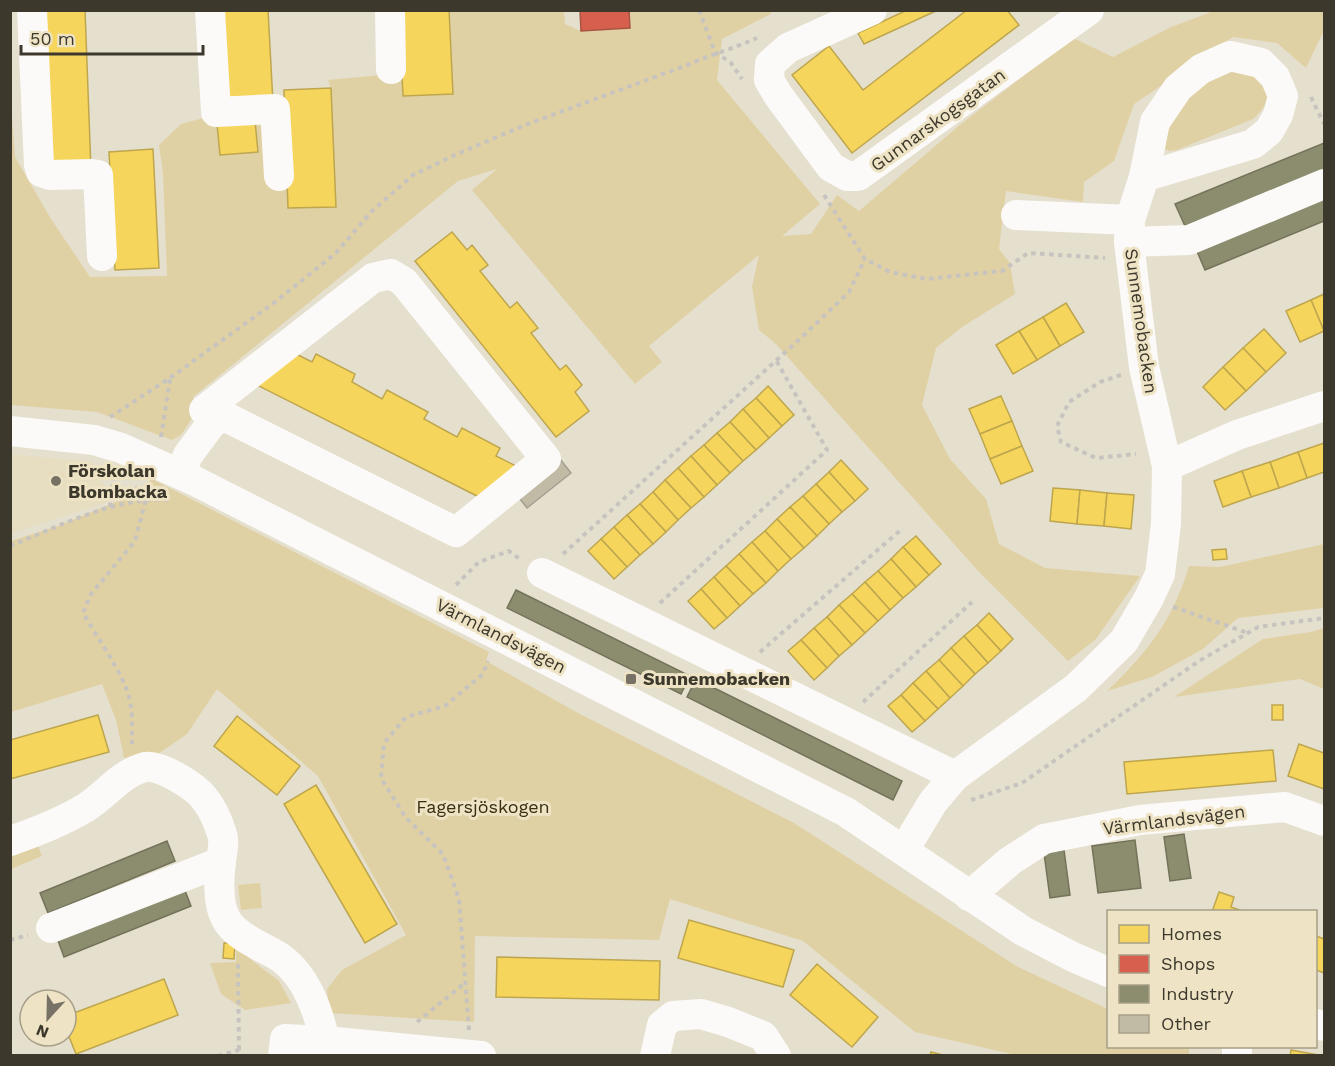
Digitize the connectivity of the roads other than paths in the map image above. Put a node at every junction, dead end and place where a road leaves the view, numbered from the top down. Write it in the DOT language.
graph roads {
  1 [pos="32,10"];
  2 [pos="210,10"];
  3 [pos="390,10"];
  4 [pos="872,10"];
  5 [pos="1089,10"];
  6 [pos="391,69"];
  7 [pos="279,176"];
  8 [pos="1144,177"];
  9 [pos="1324,184"];
  10 [pos="1016,215"];
  11 [pos="1130,240"];
  12 [pos="102,256"];
  13 [pos="1324,406"];
  14 [pos="214,420"];
  15 [pos="10,431"];
  16 [pos="1166,459"];
  17 [pos="179,487"];
  18 [pos="542,573"];
  19 [pos="955,776"];
  20 [pos="1324,821"];
  21 [pos="10,841"];
  22 [pos="904,850"];
  23 [pos="220,862"];
  24 [pos="969,896"];
  25 [pos="51,928"];
  26 [pos="1107,972"];
  27 [pos="325,1041"];
  28 [pos="284,1047"];
  29 [pos="476,1055"];
  30 [pos="655,1056"];
  31 [pos="776,1056"];
  1 -- 12 [label="street"];
  2 -- 7 [label="street"];
  3 -- 6 [label="street"];
  4 -- 5 [label="street, Gunnarskogsgatan"];
  8 -- 8 [label="street, Sunnemobacken"];
  8 -- 11 [label="street, Sunnemobacken"];
  9 -- 11 [label="street"];
  10 -- 11 [label="street"];
  11 -- 16 [label="street, Sunnemobacken"];
  13 -- 16 [label="street"];
  14 -- 14 [label="street"];
  14 -- 17 [label="street"];
  15 -- 17 [label="street, Värmlandsvägen"];
  16 -- 19 [label="street, Sunnemobacken"];
  17 -- 22 [label="street, Värmlandsvägen"];
  18 -- 19 [label="street"];
  19 -- 22 [label="street, Sunnemobacken"];
  20 -- 24 [label="street, Värmlandsvägen"];
  21 -- 23 [label="street"];
  22 -- 24 [label="street, Värmlandsvägen"];
  23 -- 25 [label="street"];
  23 -- 27 [label="street"];
  24 -- 26 [label="street, Värmlandsvägen"];
  27 -- 28 [label="street"];
  27 -- 29 [label="street"];
  30 -- 31 [label="street"];
}
